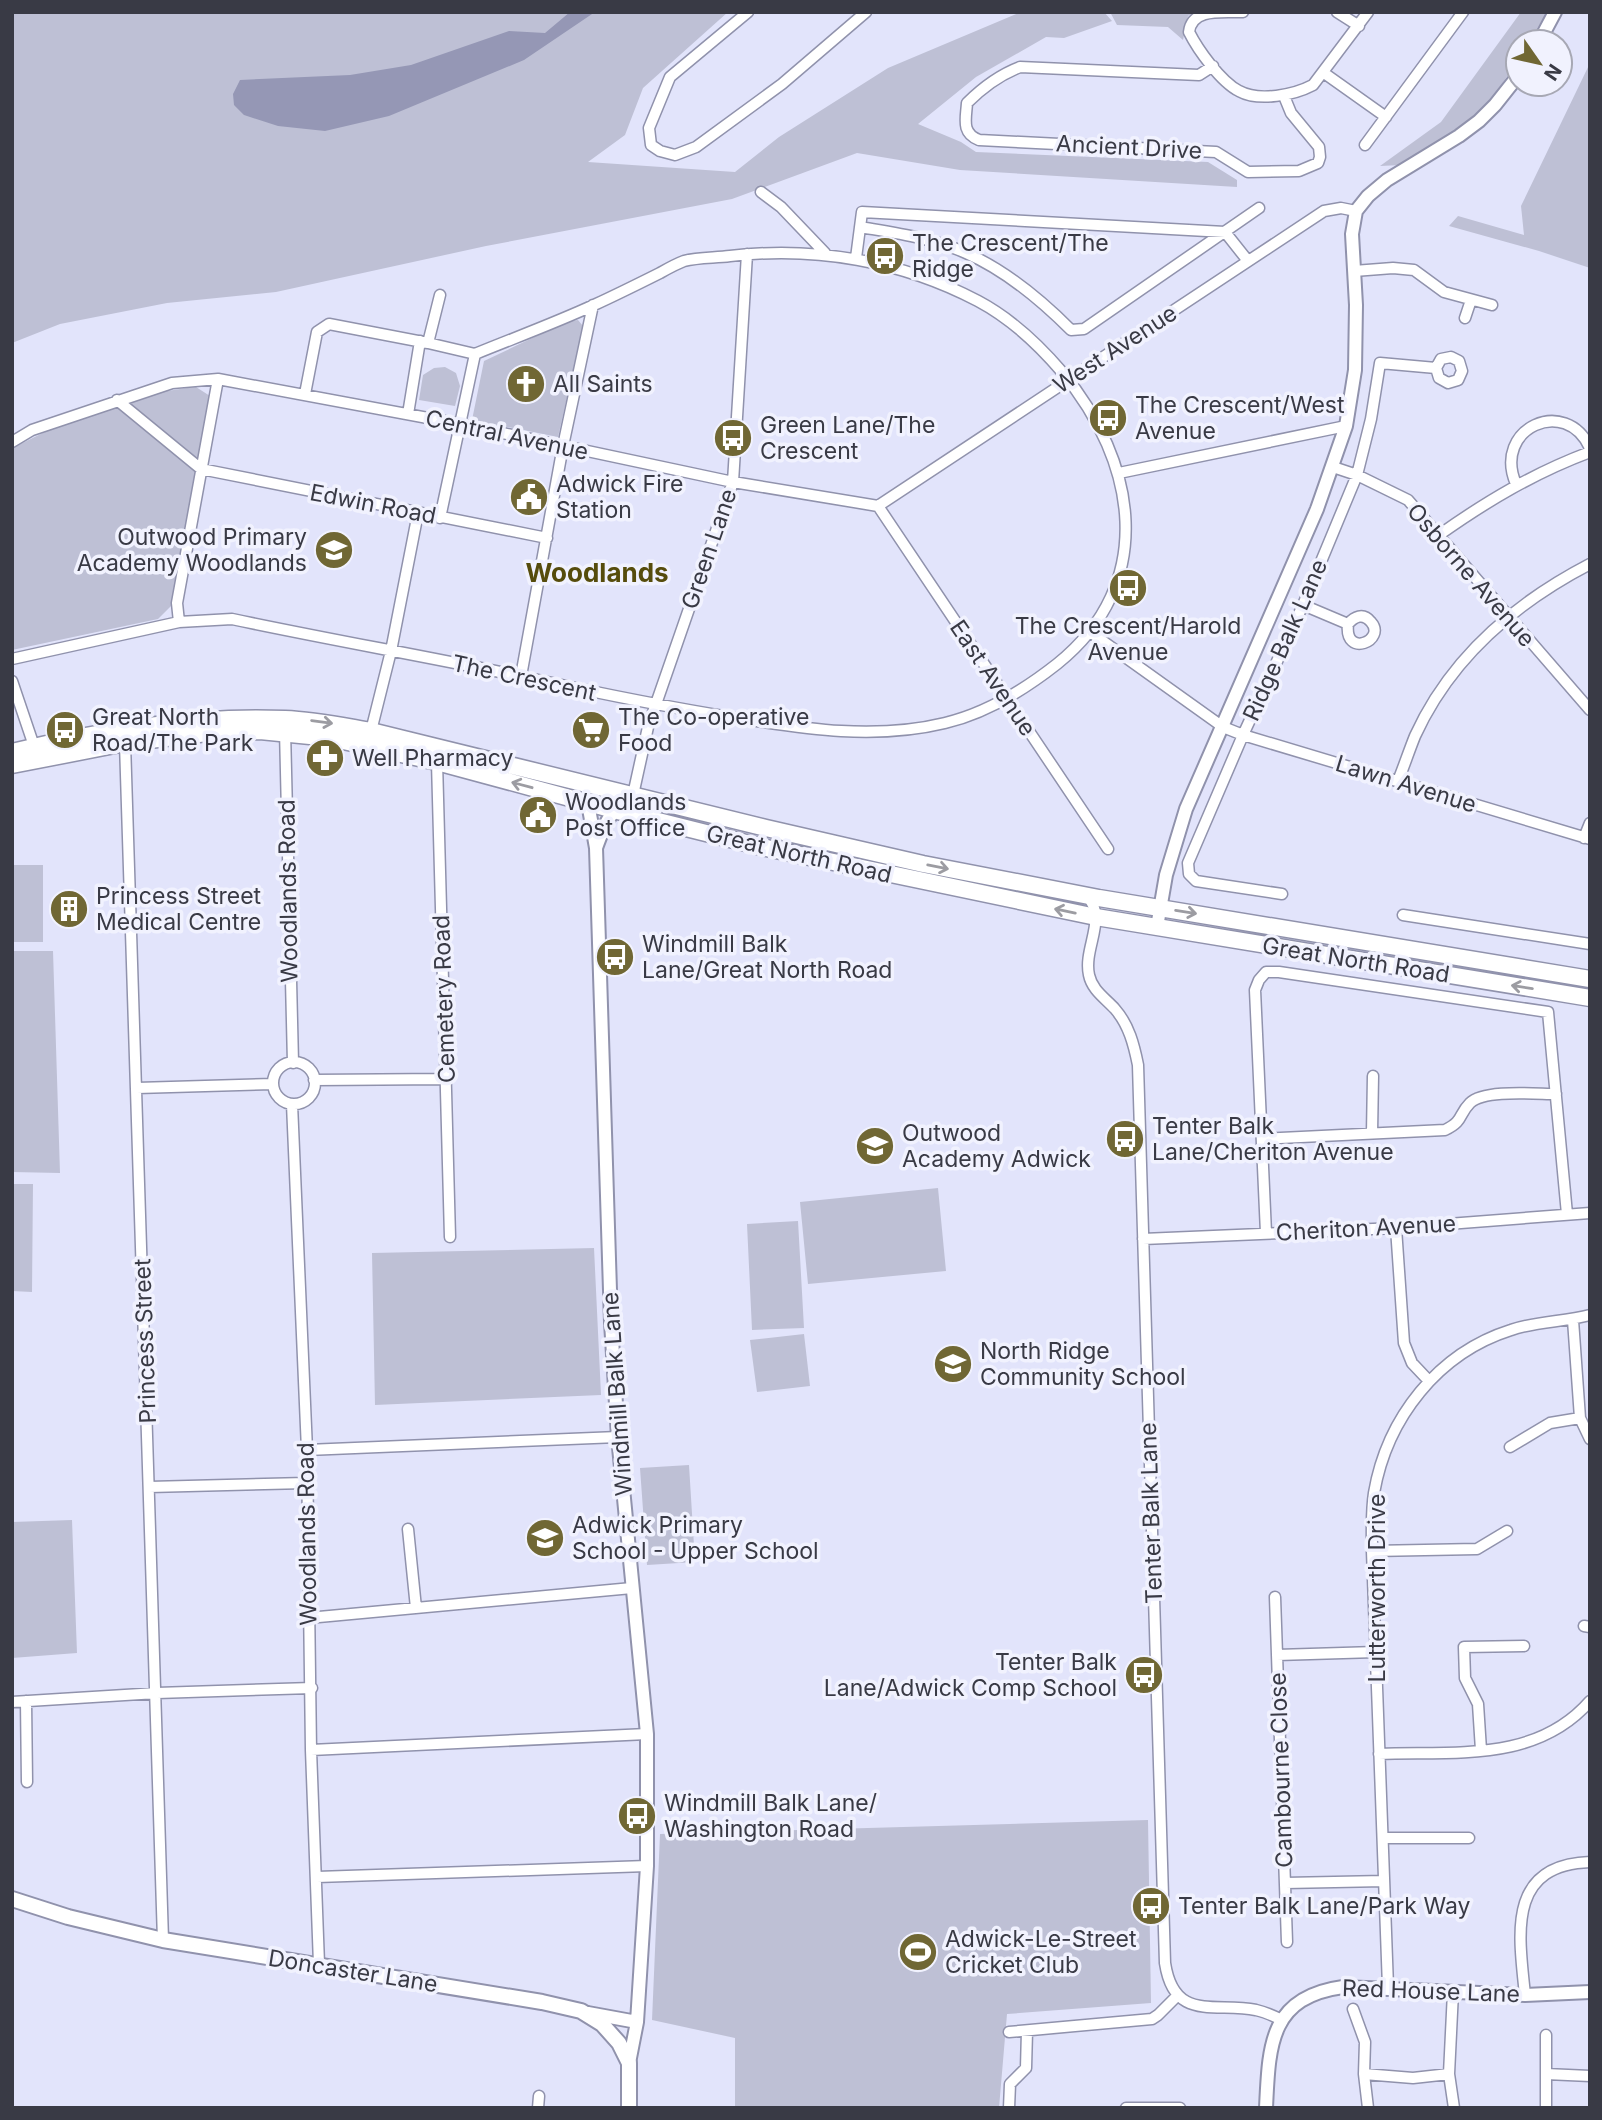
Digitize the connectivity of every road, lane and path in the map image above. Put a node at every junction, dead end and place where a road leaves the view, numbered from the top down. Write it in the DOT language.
graph roads {
  1 [pos="748,12"];
  2 [pos="866,12"];
  3 [pos="1243,12"];
  4 [pos="1337,12"];
  5 [pos="1368,12"];
  6 [pos="1463,12"];
  7 [pos="1555,12"];
  8 [pos="1359,26"];
  9 [pos="1546,28"];
  10 [pos="1213,66"];
  11 [pos="1324,73"];
  12 [pos="1504,94"];
  13 [pos="1284,96"];
  14 [pos="1386,117"];
  15 [pos="1366,145"];
  16 [pos="761,192"];
  17 [pos="1259,208"];
  18 [pos="1356,211"];
  19 [pos="860,227"];
  20 [pos="1225,232"];
  21 [pos="825,253"];
  22 [pos="747,254"];
  23 [pos="856,258"];
  24 [pos="1248,261"];
  25 [pos="1354,271"];
  26 [pos="440,295"];
  27 [pos="1471,300"];
  28 [pos="1492,305"];
  29 [pos="593,306"];
  30 [pos="1465,318"];
  31 [pos="424,342"];
  32 [pos="475,354"];
  33 [pos="1436,368"];
  34 [pos="218,379"];
  35 [pos="1068,380"];
  36 [pos="306,394"];
  37 [pos="117,400"];
  38 [pos="408,414"];
  39 [pos="460,424"];
  40 [pos="1346,426"];
  41 [pos="12,442"];
  42 [pos="564,446"];
  43 [pos="1590,450"];
  44 [pos="1333,467"];
  45 [pos="201,469"];
  46 [pos="1119,473"];
  47 [pos="1357,475"];
  48 [pos="733,482"];
  49 [pos="1516,484"];
  50 [pos="878,506"];
  51 [pos="418,513"];
  52 [pos="439,518"];
  53 [pos="1439,536"];
  54 [pos="547,538"];
  55 [pos="1590,564"];
  56 [pos="1303,605"];
  57 [pos="1508,615"];
  58 [pos="179,622"];
  59 [pos="1348,624"];
  60 [pos="1090,632"];
  61 [pos="391,651"];
  62 [pos="12,659"];
  63 [pos="521,676"];
  64 [pos="12,681"];
  65 [pos="1007,698"];
  66 [pos="656,705"];
  67 [pos="1590,710"];
  68 [pos="285,726"];
  69 [pos="1223,727"];
  70 [pos="371,731"];
  71 [pos="1243,735"];
  72 [pos="125,743"];
  73 [pos="34,746"];
  74 [pos="12,752"];
  75 [pos="437,762"];
  76 [pos="12,765"];
  77 [pos="1398,781"];
  78 [pos="633,795"];
  79 [pos="588,803"];
  80 [pos="614,810"];
  81 [pos="1590,823"];
  82 [pos="1587,839"];
  83 [pos="596,848"];
  84 [pos="1108,849"];
  85 [pos="1282,894"];
  86 [pos="1087,895"];
  87 [pos="1115,900"];
  88 [pos="1160,908"];
  89 [pos="1403,915"];
  90 [pos="1096,918"];
  91 [pos="1157,927"];
  92 [pos="1590,944"];
  93 [pos="1590,978"];
  94 [pos="1590,998"];
  95 [pos="293,1063"];
  96 [pos="1373,1076"];
  97 [pos="446,1079"];
  98 [pos="314,1080"];
  99 [pos="273,1084"];
  100 [pos="137,1088"];
  101 [pos="1556,1094"];
  102 [pos="292,1104"];
  103 [pos="1372,1133"];
  104 [pos="1262,1139"];
  105 [pos="1567,1213"];
  106 [pos="1590,1213"];
  107 [pos="1396,1228"];
  108 [pos="1266,1233"];
  109 [pos="450,1237"];
  110 [pos="1143,1239"];
  111 [pos="1590,1315"];
  112 [pos="1573,1320"];
  113 [pos="1429,1381"];
  114 [pos="1580,1418"];
  115 [pos="618,1437"];
  116 [pos="1590,1439"];
  117 [pos="1510,1447"];
  118 [pos="307,1450"];
  119 [pos="306,1483"];
  120 [pos="149,1487"];
  121 [pos="408,1530"];
  122 [pos="1507,1531"];
  123 [pos="1372,1551"];
  124 [pos="632,1588"];
  125 [pos="1275,1598"];
  126 [pos="416,1608"];
  127 [pos="308,1618"];
  128 [pos="1524,1646"];
  129 [pos="1376,1652"];
  130 [pos="1277,1655"];
  131 [pos="312,1688"];
  132 [pos="157,1693"];
  133 [pos="26,1701"];
  134 [pos="1590,1701"];
  135 [pos="12,1702"];
  136 [pos="646,1734"];
  137 [pos="311,1750"];
  138 [pos="1481,1750"];
  139 [pos="1379,1754"];
  140 [pos="27,1782"];
  141 [pos="1383,1838"];
  142 [pos="1469,1838"];
  143 [pos="1590,1862"];
  144 [pos="647,1866"];
  145 [pos="317,1877"];
  146 [pos="1384,1881"];
  147 [pos="1285,1883"];
  148 [pos="12,1899"];
  149 [pos="163,1940"];
  150 [pos="1287,1942"];
  151 [pos="319,1964"];
  152 [pos="1388,1987"];
  153 [pos="1453,1992"];
  154 [pos="1590,1992"];
  155 [pos="1178,1995"];
  156 [pos="1525,1995"];
  157 [pos="1353,2009"];
  158 [pos="581,2011"];
  159 [pos="1282,2020"];
  160 [pos="637,2022"];
  161 [pos="1027,2031"];
  162 [pos="1009,2032"];
  163 [pos="1546,2035"];
  164 [pos="629,2063"];
  165 [pos="1364,2074"];
  166 [pos="1449,2074"];
  167 [pos="1546,2074"];
  168 [pos="1590,2076"];
  169 [pos="539,2096"];
  170 [pos="538,2108"];
  171 [pos="629,2108"];
  172 [pos="1009,2108"];
  173 [pos="1126,2108"];
  174 [pos="1180,2108"];
  175 [pos="1266,2108"];
  176 [pos="1367,2108"];
  177 [pos="1454,2108"];
  178 [pos="1546,2108"];
  1 -- 2 [label="street"];
  3 -- 10 [label="street"];
  4 -- 8 [label="street"];
  5 -- 8 [label="street"];
  6 -- 14 [label="street"];
  7 -- 9 [label="street"];
  8 -- 11 [label="street"];
  10 -- 13 [label="street"];
  10 -- 13 [label="street, Ancient Drive"];
  11 -- 13 [label="street"];
  11 -- 14 [label="street"];
  12 -- 18 [label="street"];
  14 -- 15 [label="street"];
  16 -- 21 [label="street"];
  17 -- 20 [label="street"];
  18 -- 24 [label="street, West Avenue"];
  18 -- 25 [label="street, Ridge Balk Lane"];
  19 -- 20 [label="street"];
  19 -- 20 [label="street"];
  19 -- 23 [label="street"];
  20 -- 24 [label="street"];
  21 -- 22 [label="street, The Crescent"];
  21 -- 23 [label="street, The Crescent"];
  22 -- 29 [label="street, The Crescent"];
  22 -- 48 [label="street, Green Lane"];
  23 -- 35 [label="street, The Crescent"];
  24 -- 35 [label="street, West Avenue"];
  25 -- 27 [label="street"];
  25 -- 40 [label="street, Ridge Balk Lane"];
  26 -- 31 [label="street"];
  27 -- 28 [label="street"];
  27 -- 30 [label="street"];
  29 -- 32 [label="street, The Crescent"];
  29 -- 42 [label="street"];
  31 -- 32 [label="street"];
  31 -- 36 [label="street"];
  31 -- 38 [label="street"];
  32 -- 39 [label="street"];
  33 -- 47 [label="street, Ridge Balk Lane"];
  34 -- 36 [label="street, Central Avenue"];
  34 -- 37 [label="street, Central Avenue"];
  34 -- 45 [label="street"];
  35 -- 46 [label="street, The Crescent"];
  35 -- 50 [label="street, West Avenue"];
  36 -- 38 [label="street, Central Avenue"];
  37 -- 41 [label="street, Central Avenue"];
  37 -- 45 [label="street"];
  38 -- 39 [label="street, Central Avenue"];
  39 -- 42 [label="street, Central Avenue"];
  39 -- 52 [label="street"];
  40 -- 44 [label="street, Ridge Balk Lane"];
  40 -- 46 [label="street"];
  42 -- 48 [label="street, Central Avenue"];
  42 -- 54 [label="street"];
  43 -- 49 [label="street"];
  43 -- 49 [label="street"];
  44 -- 47 [label="street, Osborne Avenue"];
  44 -- 69 [label="street, Ridge Balk Lane"];
  45 -- 51 [label="street, Edwin Road"];
  45 -- 58 [label="street"];
  46 -- 60 [label="street, The Crescent"];
  47 -- 53 [label="street, Osborne Avenue"];
  47 -- 56 [label="street, Ridge Balk Lane"];
  48 -- 50 [label="street, Central Avenue"];
  48 -- 66 [label="street, Green Lane"];
  49 -- 53 [label="street"];
  50 -- 65 [label="street, East Avenue"];
  51 -- 52 [label="street, Edwin Road"];
  51 -- 61 [label="street"];
  52 -- 54 [label="street, Edwin Road"];
  53 -- 57 [label="street, Osborne Avenue"];
  54 -- 63 [label="street"];
  55 -- 57 [label="street"];
  56 -- 59 [label="street"];
  56 -- 71 [label="street, Ridge Balk Lane"];
  57 -- 67 [label="street, Osborne Avenue"];
  57 -- 77 [label="street"];
  58 -- 61 [label="street, The Crescent"];
  58 -- 62 [label="street, The Crescent"];
  60 -- 65 [label="street, The Crescent"];
  60 -- 69 [label="street, Lawn Avenue"];
  61 -- 63 [label="street, The Crescent"];
  61 -- 70 [label="street"];
  63 -- 66 [label="street, The Crescent"];
  64 -- 73 [label="street"];
  65 -- 66 [label="street, The Crescent"];
  65 -- 84 [label="street, East Avenue"];
  66 -- 78 [label="street, Green Lane"];
  68 -- 70 [label="highway, Great North Road, one-way"];
  68 -- 72 [label="highway, Great North Road"];
  68 -- 73 [label="highway, Great North Road"];
  68 -- 75 [label="highway, Great North Road"];
  68 -- 95 [label="street, Woodlands Road"];
  69 -- 71 [label="street, Lawn Avenue"];
  69 -- 88 [label="street, Ridge Balk Lane"];
  70 -- 78 [label="highway, Great North Road"];
  71 -- 77 [label="street, Lawn Avenue"];
  71 -- 85 [label="street, Ridge Balk Lane"];
  72 -- 76 [label="highway, Great North Road"];
  72 -- 100 [label="street, Princess Street"];
  73 -- 74 [label="highway, Great North Road"];
  79 -- 75 [label="highway, Great North Road, one-way"];
  75 -- 97 [label="street, Cemetery Road"];
  77 -- 82 [label="street, Lawn Avenue"];
  78 -- 80 [label="street"];
  78 -- 86 [label="highway, Great North Road, one-way"];
  79 -- 80 [label="highway, Great North Road"];
  79 -- 83 [label="street, Windmill Balk Lane"];
  80 -- 83 [label="street, Windmill Balk Lane"];
  90 -- 80 [label="highway, Great North Road, one-way"];
  81 -- 82 [label="street"];
  83 -- 115 [label="street, Windmill Balk Lane"];
  86 -- 87 [label="highway, Great North Road"];
  86 -- 90 [label="street"];
  87 -- 88 [label="highway, Great North Road"];
  87 -- 90 [label="street"];
  88 -- 91 [label="street, Ridge Balk Lane"];
  88 -- 93 [label="highway, Great North Road, one-way"];
  89 -- 92 [label="street"];
  90 -- 91 [label="highway, Great North Road"];
  90 -- 110 [label="street, Tenter Balk Lane"];
  94 -- 91 [label="highway, Great North Road, one-way"];
  95 -- 98 [label="street"];
  95 -- 99 [label="street"];
  96 -- 103 [label="street"];
  97 -- 98 [label="street"];
  97 -- 109 [label="street, Cemetery Road"];
  98 -- 102 [label="street"];
  99 -- 100 [label="street"];
  99 -- 102 [label="street"];
  100 -- 120 [label="street, Princess Street"];
  101 -- 103 [label="street"];
  101 -- 104 [label="street"];
  101 -- 105 [label="street"];
  102 -- 118 [label="street, Woodlands Road"];
  103 -- 104 [label="street"];
  104 -- 108 [label="street"];
  105 -- 106 [label="street, Cheriton Avenue"];
  105 -- 107 [label="street, Cheriton Avenue"];
  107 -- 108 [label="street, Cheriton Avenue"];
  107 -- 113 [label="street"];
  108 -- 110 [label="street, Cheriton Avenue"];
  110 -- 155 [label="street, Tenter Balk Lane"];
  111 -- 112 [label="street, Lutterworth Drive"];
  112 -- 113 [label="street, Lutterworth Drive"];
  112 -- 114 [label="street"];
  113 -- 123 [label="street, Lutterworth Drive"];
  114 -- 116 [label="street"];
  114 -- 117 [label="street"];
  115 -- 118 [label="street"];
  115 -- 124 [label="street, Windmill Balk Lane"];
  118 -- 119 [label="street, Woodlands Road"];
  119 -- 120 [label="street"];
  119 -- 127 [label="street, Woodlands Road"];
  120 -- 132 [label="street, Princess Street"];
  121 -- 126 [label="street"];
  122 -- 123 [label="street"];
  123 -- 129 [label="street, Lutterworth Drive"];
  124 -- 126 [label="street"];
  124 -- 136 [label="street, Windmill Balk Lane"];
  125 -- 130 [label="street, Cambourne Close"];
  126 -- 127 [label="street"];
  127 -- 131 [label="street, Woodlands Road"];
  128 -- 138 [label="street"];
  129 -- 130 [label="street"];
  129 -- 139 [label="street, Lutterworth Drive"];
  130 -- 147 [label="street, Cambourne Close"];
  131 -- 132 [label="street"];
  131 -- 137 [label="street, Woodlands Road"];
  132 -- 133 [label="street"];
  132 -- 149 [label="street, Princess Street"];
  133 -- 135 [label="street"];
  133 -- 140 [label="street"];
  134 -- 138 [label="street"];
  136 -- 137 [label="street"];
  136 -- 144 [label="street, Windmill Balk Lane"];
  137 -- 145 [label="street, Woodlands Road"];
  138 -- 139 [label="street"];
  139 -- 141 [label="street, Lutterworth Drive"];
  141 -- 142 [label="street"];
  141 -- 146 [label="street, Lutterworth Drive"];
  143 -- 156 [label="street"];
  144 -- 145 [label="street"];
  144 -- 160 [label="street, Windmill Balk Lane"];
  145 -- 151 [label="street, Woodlands Road"];
  146 -- 147 [label="street"];
  146 -- 152 [label="street, Lutterworth Drive"];
  147 -- 150 [label="street, Cambourne Close"];
  148 -- 149 [label="main road, Doncaster Lane"];
  149 -- 151 [label="main road, Doncaster Lane"];
  151 -- 158 [label="main road, Doncaster Lane"];
  152 -- 153 [label="street, Red House Lane"];
  152 -- 159 [label="street, Red House Lane"];
  153 -- 156 [label="street, Red House Lane"];
  153 -- 166 [label="street"];
  154 -- 156 [label="street, Red House Lane"];
  155 -- 159 [label="street"];
  155 -- 161 [label="street"];
  157 -- 165 [label="street"];
  158 -- 160 [label="street"];
  158 -- 164 [label="main road, Doncaster Lane"];
  159 -- 175 [label="street"];
  160 -- 164 [label="street, Windmill Balk Lane"];
  161 -- 162 [label="street"];
  161 -- 172 [label="street"];
  163 -- 167 [label="street"];
  164 -- 171 [label="main road"];
  165 -- 166 [label="street"];
  165 -- 176 [label="street"];
  166 -- 177 [label="street"];
  167 -- 168 [label="street"];
  167 -- 178 [label="street"];
  169 -- 170 [label="street"];
  173 -- 174 [label="street"];
}
